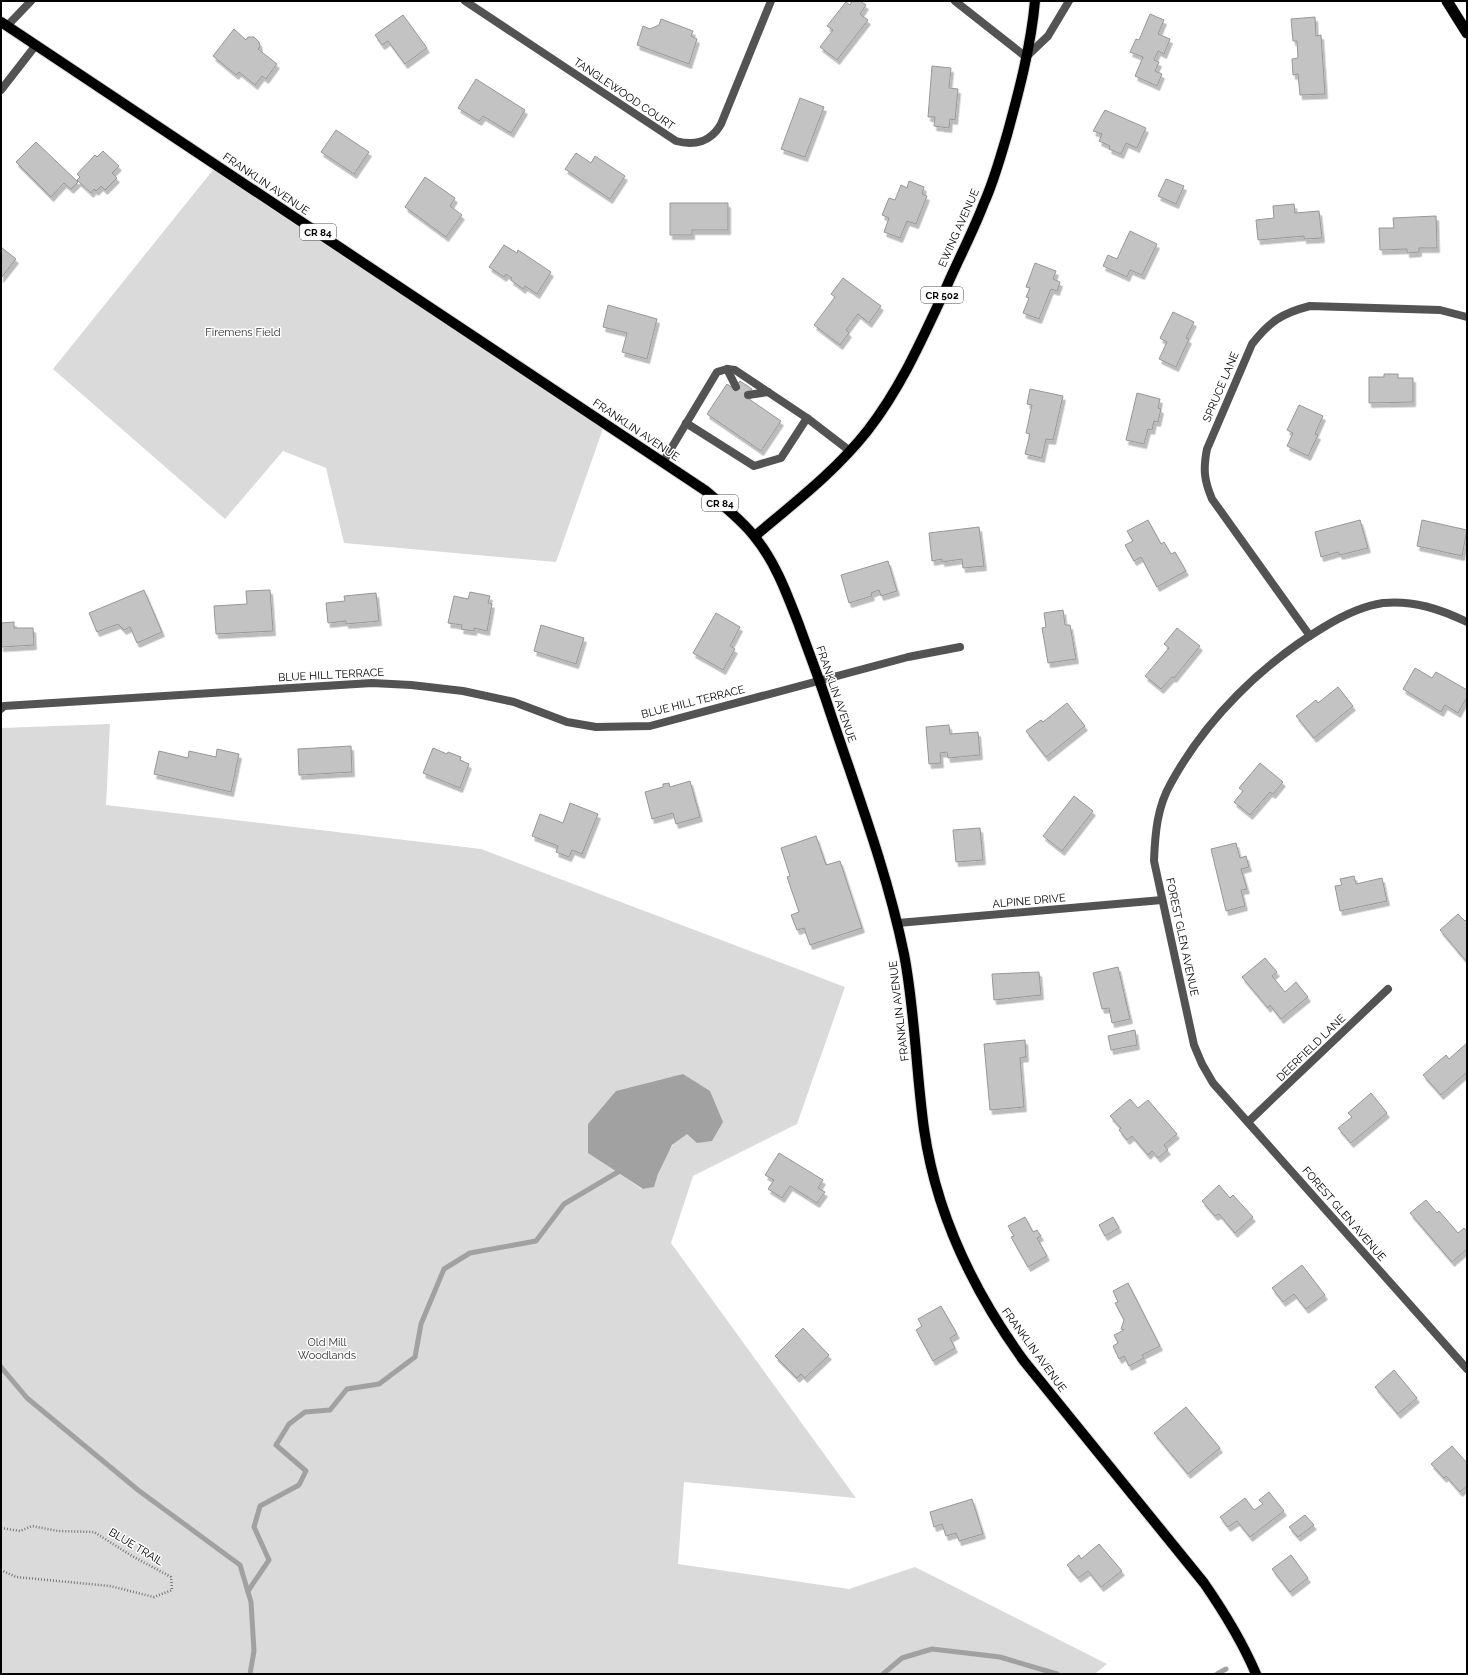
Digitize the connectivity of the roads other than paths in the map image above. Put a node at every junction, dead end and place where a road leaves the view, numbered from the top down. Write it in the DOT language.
graph roads {
  1 [pos="31,1"];
  2 [pos="465,1"];
  3 [pos="772,1"];
  4 [pos="955,1"];
  5 [pos="1035,1"];
  6 [pos="1069,1"];
  7 [pos="1448,1"];
  8 [pos="4,24"];
  9 [pos="1467,34"];
  10 [pos="36,45"];
  11 [pos="1026,56"];
  12 [pos="1,90"];
  13 [pos="1467,318"];
  14 [pos="727,369"];
  15 [pos="736,387"];
  16 [pos="768,392"];
  17 [pos="748,395"];
  18 [pos="807,418"];
  19 [pos="686,423"];
  20 [pos="850,451"];
  21 [pos="663,462"];
  22 [pos="755,536"];
  23 [pos="1467,622"];
  24 [pos="1310,636"];
  25 [pos="960,647"];
  26 [pos="820,680"];
  27 [pos="1,709"];
  28 [pos="1162,900"];
  29 [pos="898,923"];
  30 [pos="1388,989"];
  31 [pos="1248,1122"];
  32 [pos="1467,1369"];
  33 [pos="1256,1674"];
  1 -- 8 [label="street"];
  2 -- 3 [label="street, TANGLEWOOD COURT"];
  4 -- 11 [label="street"];
  5 -- 11 [label="main road, EWING AVENUE / CR 502"];
  6 -- 11 [label="street"];
  7 -- 9 [label="highway"];
  8 -- 10 [label="main road, FRANKLIN AVENUE / CR 84"];
  10 -- 12 [label="street"];
  10 -- 21 [label="main road, FRANKLIN AVENUE / CR 84"];
  11 -- 20 [label="main road, EWING AVENUE / CR 502"];
  13 -- 24 [label="street, SPRUCE LANE"];
  14 -- 15 [label="street"];
  14 -- 16 [label="street"];
  14 -- 19 [label="street"];
  16 -- 17 [label="street"];
  16 -- 18 [label="street"];
  18 -- 19 [label="street"];
  18 -- 20 [label="street"];
  19 -- 21 [label="street"];
  20 -- 22 [label="main road, EWING AVENUE / CR 502"];
  21 -- 22 [label="main road, FRANKLIN AVENUE / CR 84"];
  22 -- 26 [label="main road, FRANKLIN AVENUE"];
  23 -- 24 [label="street, FOREST GLEN AVENUE"];
  24 -- 28 [label="street, FOREST GLEN AVENUE"];
  25 -- 26 [label="street, BLUE HILL TERRACE"];
  26 -- 27 [label="street, BLUE HILL TERRACE"];
  26 -- 29 [label="main road, FRANKLIN AVENUE"];
  28 -- 29 [label="street, ALPINE DRIVE"];
  28 -- 31 [label="street, FOREST GLEN AVENUE"];
  29 -- 33 [label="main road, FRANKLIN AVENUE"];
  30 -- 31 [label="street, DEERFIELD LANE"];
  31 -- 32 [label="street, FOREST GLEN AVENUE"];
}
